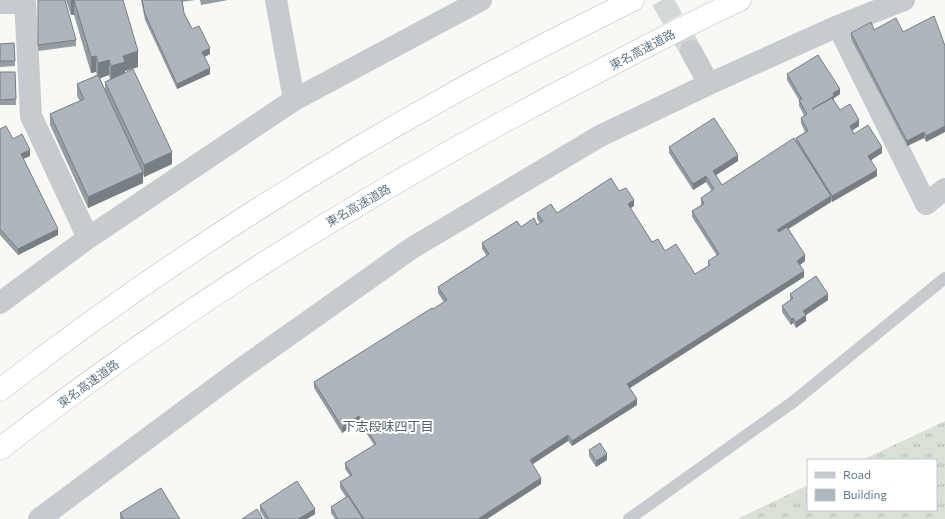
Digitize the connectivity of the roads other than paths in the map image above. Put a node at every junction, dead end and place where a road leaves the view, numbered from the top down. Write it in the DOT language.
graph roads {
  1 [pos="276,0"];
  2 [pos="481,0"];
  3 [pos="633,0"];
  4 [pos="740,0"];
  5 [pos="904,0"];
  6 [pos="25,1"];
  7 [pos="0,3"];
  8 [pos="838,26"];
  9 [pos="691,51"];
  10 [pos="709,84"];
  11 [pos="294,100"];
  12 [pos="945,189"];
  13 [pos="88,238"];
  14 [pos="945,278"];
  15 [pos="0,302"];
  16 [pos="0,390"];
  17 [pos="0,449"];
  18 [pos="39,519"];
  19 [pos="630,519"];
  1 -- 11 [label="street"];
  2 -- 11 [label="street"];
  3 -- 16 [label="highway"];
  4 -- 17 [label="highway, 東名高速道路"];
  5 -- 8 [label="street"];
  6 -- 7 [label="street"];
  6 -- 13 [label="street"];
  8 -- 10 [label="street"];
  8 -- 12 [label="street"];
  9 -- 10 [label="street"];
  10 -- 18 [label="street"];
  11 -- 13 [label="street"];
  13 -- 15 [label="street"];
  14 -- 19 [label="lane"];
}
